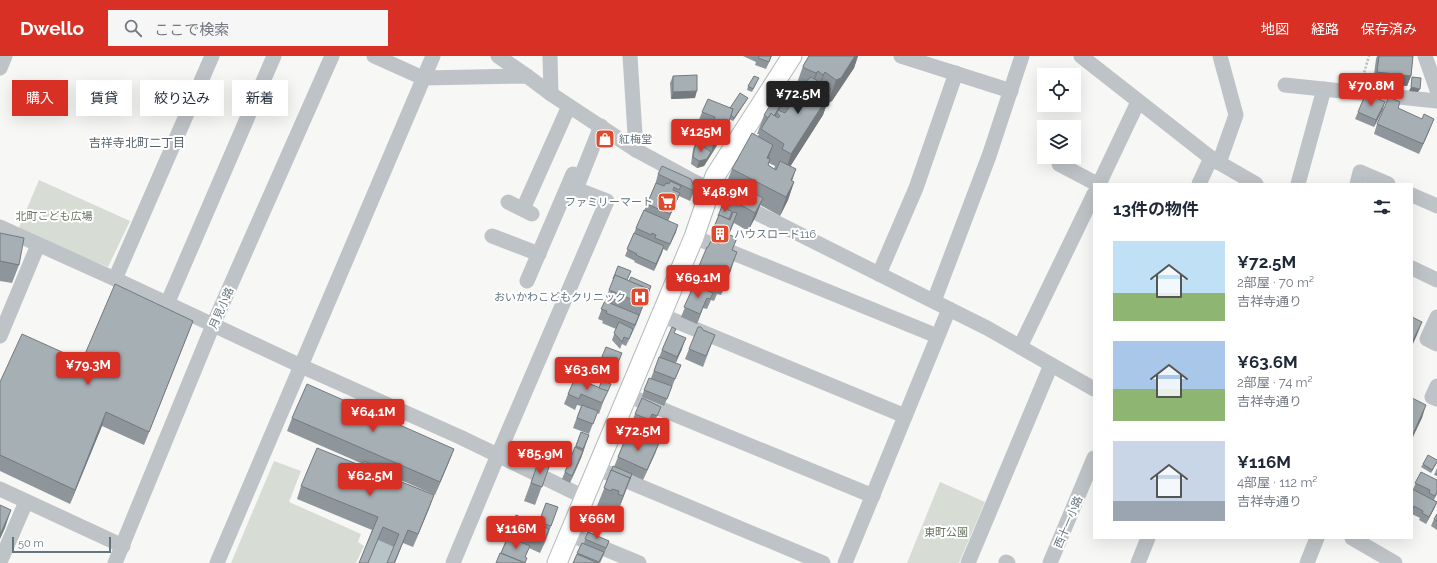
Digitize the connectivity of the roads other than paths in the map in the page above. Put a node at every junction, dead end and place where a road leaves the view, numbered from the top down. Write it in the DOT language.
graph roads {
  1 [pos="5,56"];
  2 [pos="212,56"];
  3 [pos="274,56"];
  4 [pos="332,56"];
  5 [pos="374,56"];
  6 [pos="433,56"];
  7 [pos="498,56"];
  8 [pos="550,56"];
  9 [pos="630,56"];
  10 [pos="792,56"];
  11 [pos="901,56"];
  12 [pos="1022,56"];
  13 [pos="1081,56"];
  14 [pos="1220,56"];
  15 [pos="1425,56"];
  16 [pos="938,61"];
  17 [pos="0,68"];
  18 [pos="956,73"];
  19 [pos="527,76"];
  20 [pos="423,78"];
  21 [pos="1285,85"];
  22 [pos="1324,89"];
  23 [pos="1437,90"];
  24 [pos="1011,91"];
  25 [pos="551,94"];
  26 [pos="1437,101"];
  27 [pos="1138,102"];
  28 [pos="569,106"];
  29 [pos="598,124"];
  30 [pos="636,150"];
  31 [pos="1215,160"];
  32 [pos="1059,164"];
  33 [pos="1096,183"];
  34 [pos="1098,183"];
  35 [pos="1200,183"];
  36 [pos="1254,183"];
  37 [pos="1298,183"];
  38 [pos="1357,183"];
  39 [pos="1386,183"];
  40 [pos="710,188"];
  41 [pos="1413,195"];
  42 [pos="1093,196"];
  43 [pos="508,202"];
  44 [pos="1437,206"];
  45 [pos="0,227"];
  46 [pos="492,236"];
  47 [pos="694,237"];
  48 [pos="38,245"];
  49 [pos="539,254"];
  50 [pos="1413,268"];
  51 [pos="879,274"];
  52 [pos="115,279"];
  53 [pos="1437,280"];
  54 [pos="527,281"];
  55 [pos="934,301"];
  56 [pos="167,304"];
  57 [pos="949,309"];
  58 [pos="660,315"];
  59 [pos="1437,317"];
  60 [pos="213,325"];
  61 [pos="0,336"];
  62 [pos="937,336"];
  63 [pos="1437,344"];
  64 [pos="1020,347"];
  65 [pos="1051,364"];
  66 [pos="301,366"];
  67 [pos="1437,386"];
  68 [pos="1093,388"];
  69 [pos="627,395"];
  70 [pos="1437,399"];
  71 [pos="905,416"];
  72 [pos="498,455"];
  73 [pos="1093,460"];
  74 [pos="596,468"];
  75 [pos="0,489"];
  76 [pos="873,496"];
  77 [pos="584,497"];
  78 [pos="26,502"];
  79 [pos="570,534"];
  80 [pos="1148,539"];
  81 [pos="1317,539"];
  82 [pos="1354,539"];
  83 [pos="123,546"];
  84 [pos="0,562"];
  85 [pos="115,563"];
  86 [pos="217,563"];
  87 [pos="453,563"];
  88 [pos="557,563"];
  89 [pos="639,563"];
  90 [pos="823,563"];
  91 [pos="844,563"];
  92 [pos="968,563"];
  93 [pos="1050,563"];
  94 [pos="1138,563"];
  95 [pos="1307,563"];
  96 [pos="1395,563"];
  1 -- 17 [label="street"];
  2 -- 52 [label="street"];
  3 -- 56 [label="street"];
  4 -- 60 [label="street, 月見小路"];
  5 -- 20 [label="street"];
  6 -- 20 [label="street"];
  7 -- 19 [label="street"];
  8 -- 25 [label="street"];
  9 -- 30 [label="street"];
  10 -- 40 [label="main road"];
  11 -- 16 [label="street"];
  12 -- 24 [label="street"];
  13 -- 27 [label="street"];
  14 -- 31 [label="street"];
  15 -- 23 [label="street"];
  16 -- 18 [label="street"];
  18 -- 24 [label="street"];
  18 -- 51 [label="street"];
  19 -- 20 [label="street"];
  19 -- 25 [label="street"];
  20 -- 66 [label="street"];
  21 -- 22 [label="street"];
  22 -- 26 [label="street"];
  22 -- 37 [label="street"];
  24 -- 55 [label="street"];
  25 -- 28 [label="street"];
  27 -- 31 [label="street"];
  27 -- 34 [label="street"];
  28 -- 29 [label="street"];
  28 -- 43 [label="street"];
  29 -- 30 [label="street"];
  29 -- 49 [label="street"];
  29 -- 72 [label="street"];
  30 -- 40 [label="street"];
  31 -- 35 [label="street"];
  31 -- 36 [label="street"];
  32 -- 33 [label="street"];
  38 -- 39 [label="street"];
  40 -- 47 [label="main road"];
  40 -- 51 [label="street"];
  41 -- 44 [label="street"];
  42 -- 64 [label="street"];
  45 -- 48 [label="street"];
  46 -- 49 [label="street"];
  47 -- 58 [label="main road"];
  47 -- 62 [label="street"];
  48 -- 52 [label="street"];
  48 -- 61 [label="street"];
  49 -- 54 [label="street"];
  50 -- 53 [label="street"];
  51 -- 55 [label="street"];
  52 -- 56 [label="street"];
  55 -- 57 [label="street"];
  56 -- 60 [label="street"];
  57 -- 62 [label="street"];
  57 -- 64 [label="street"];
  58 -- 69 [label="main road"];
  58 -- 71 [label="street"];
  59 -- 63 [label="street"];
  60 -- 66 [label="street"];
  60 -- 83 [label="street, 月見小路"];
  62 -- 71 [label="street"];
  64 -- 65 [label="street"];
  65 -- 68 [label="street"];
  65 -- 92 [label="street"];
  66 -- 72 [label="street"];
  66 -- 86 [label="street"];
  67 -- 70 [label="street"];
  69 -- 74 [label="main road"];
  69 -- 76 [label="street"];
  71 -- 76 [label="street"];
  72 -- 77 [label="street"];
  72 -- 87 [label="street"];
  73 -- 93 [label="street, 西十一小路"];
  74 -- 77 [label="main road"];
  74 -- 90 [label="street"];
  75 -- 78 [label="street"];
  76 -- 91 [label="street"];
  77 -- 79 [label="main road"];
  78 -- 83 [label="street"];
  78 -- 84 [label="street"];
  79 -- 88 [label="main road"];
  79 -- 89 [label="street"];
  80 -- 94 [label="street"];
  81 -- 95 [label="street"];
  82 -- 96 [label="street"];
  83 -- 85 [label="street, 月見小路"];
}
